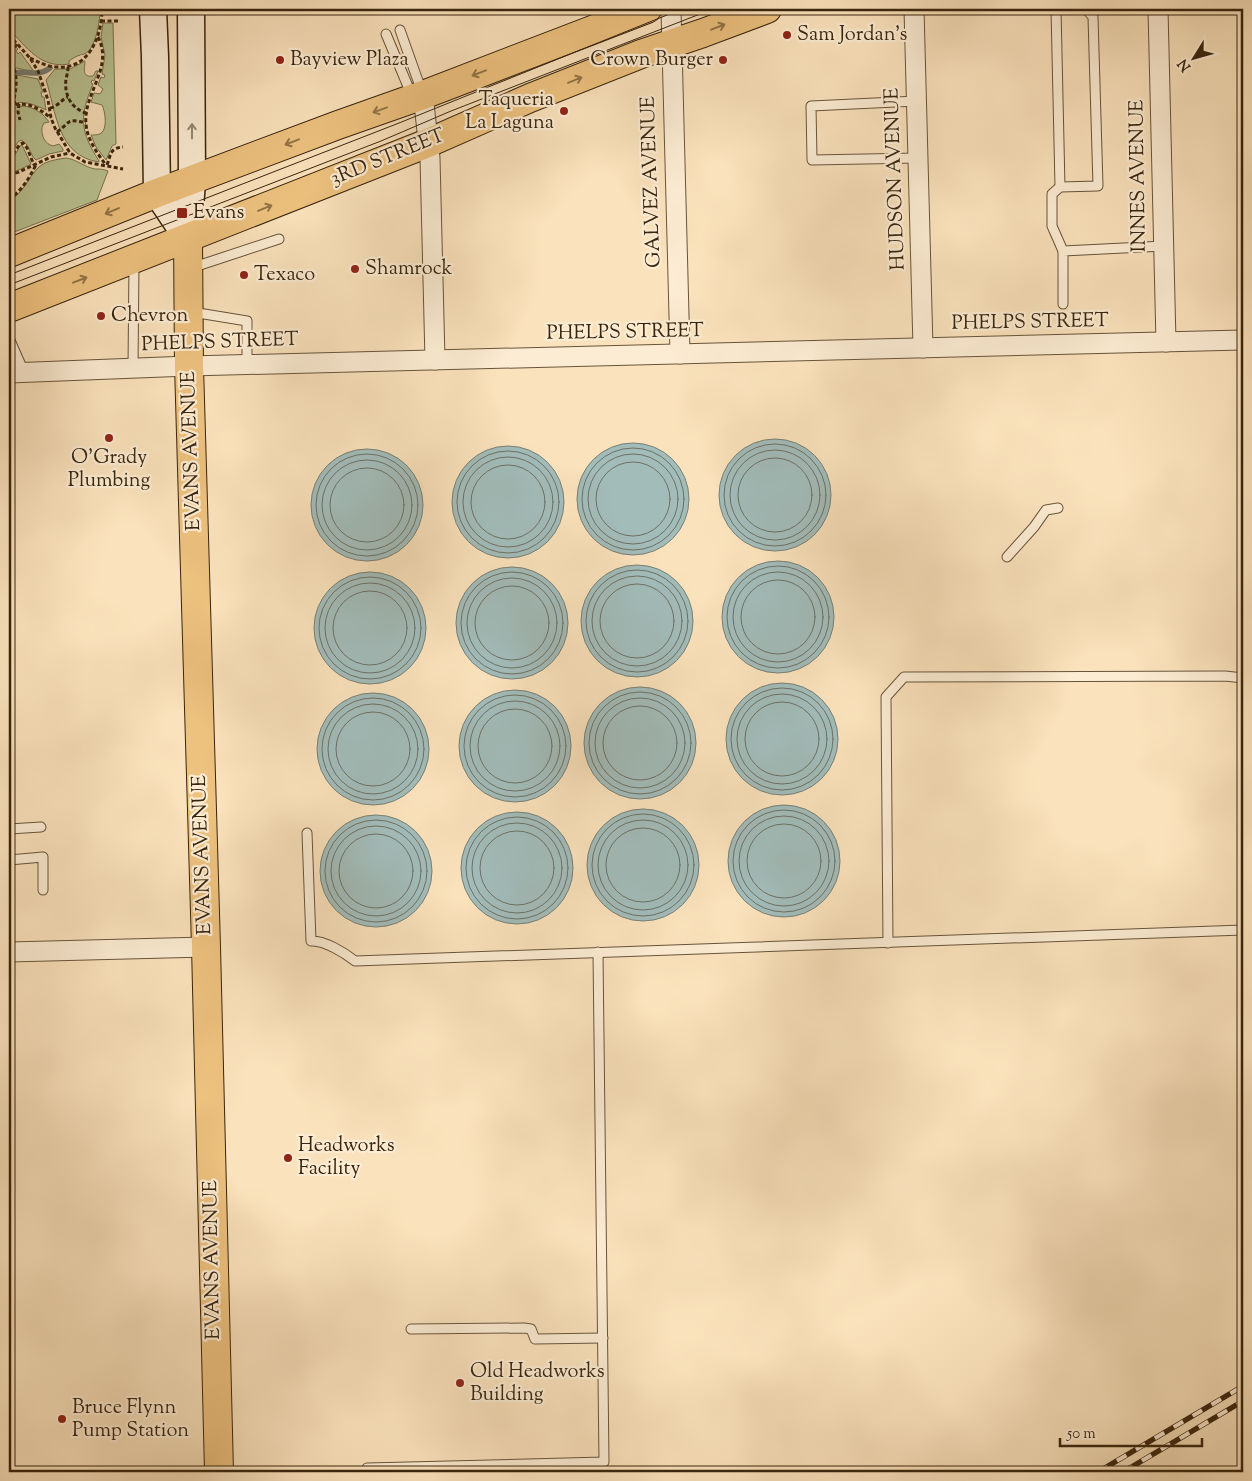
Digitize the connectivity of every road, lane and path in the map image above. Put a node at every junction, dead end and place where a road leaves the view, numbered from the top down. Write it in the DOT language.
graph roads {
  1 [pos="102,9"];
  2 [pos="153,9"];
  3 [pos="191,9"];
  4 [pos="647,9"];
  5 [pos="671,9"];
  6 [pos="767,9"];
  7 [pos="914,9"];
  8 [pos="1056,9"];
  9 [pos="1086,9"];
  10 [pos="1158,9"];
  11 [pos="101,21"];
  12 [pos="120,21"];
  13 [pos="400,30"];
  14 [pos="386,34"];
  15 [pos="9,35"];
  16 [pos="98,38"];
  17 [pos="17,44"];
  18 [pos="672,44"];
  19 [pos="30,58"];
  20 [pos="68,67"];
  21 [pos="68,97"];
  22 [pos="418,97"];
  23 [pos="917,101"];
  24 [pos="17,104"];
  25 [pos="9,106"];
  26 [pos="50,108"];
  27 [pos="86,113"];
  28 [pos="52,118"];
  29 [pos="20,120"];
  30 [pos="86,123"];
  31 [pos="57,132"];
  32 [pos="428,143"];
  33 [pos="123,147"];
  34 [pos="70,153"];
  35 [pos="918,158"];
  36 [pos="9,159"];
  37 [pos="35,164"];
  38 [pos="106,166"];
  39 [pos="123,169"];
  40 [pos="9,175"];
  41 [pos="192,180"];
  42 [pos="1060,187"];
  43 [pos="157,193"];
  44 [pos="9,199"];
  45 [pos="188,239"];
  46 [pos="279,240"];
  47 [pos="1164,246"];
  48 [pos="1063,251"];
  49 [pos="9,252"];
  50 [pos="134,259"];
  51 [pos="188,269"];
  52 [pos="1063,304"];
  53 [pos="9,308"];
  54 [pos="189,312"];
  55 [pos="9,338"];
  56 [pos="1243,340"];
  57 [pos="1166,342"];
  58 [pos="923,348"];
  59 [pos="680,354"];
  60 [pos="435,360"];
  61 [pos="246,365"];
  62 [pos="189,366"];
  63 [pos="133,368"];
  64 [pos="16,373"];
  65 [pos="1058,508"];
  66 [pos="1007,557"];
  67 [pos="1243,678"];
  68 [pos="41,827"];
  69 [pos="9,829"];
  70 [pos="307,832"];
  71 [pos="9,860"];
  72 [pos="43,890"];
  73 [pos="1243,930"];
  74 [pos="888,943"];
  75 [pos="206,947"];
  76 [pos="9,952"];
  77 [pos="598,952"];
  78 [pos="411,1329"];
  79 [pos="603,1338"];
  80 [pos="219,1472"];
  81 [pos="367,1472"];
  1 -- 11 [label="path"];
  2 -- 43 [label="main road"];
  41 -- 3 [label="main road, EVANS AVENUE, one-way"];
  4 -- 22 [label="main road, one-way"];
  5 -- 18 [label="street, GALVEZ AVENUE"];
  18 -- 6 [label="main road, 3RD STREET, one-way"];
  7 -- 23 [label="street, HUDSON AVENUE"];
  8 -- 42 [label="lane"];
  9 -- 42 [label="lane"];
  10 -- 47 [label="street, INNES AVENUE"];
  11 -- 12 [label="path"];
  11 -- 16 [label="path"];
  13 -- 22 [label="lane"];
  14 -- 22 [label="lane"];
  15 -- 17 [label="path"];
  16 -- 20 [label="path"];
  16 -- 27 [label="path"];
  17 -- 19 [label="path"];
  17 -- 24 [label="path"];
  32 -- 18 [label="main road, 3RD STREET, one-way"];
  18 -- 59 [label="street, GALVEZ AVENUE"];
  19 -- 20 [label="path"];
  19 -- 26 [label="path"];
  20 -- 21 [label="path"];
  21 -- 26 [label="path"];
  21 -- 27 [label="path"];
  22 -- 32 [label="street"];
  22 -- 41 [label="main road, one-way"];
  23 -- 35 [label="street, HUDSON AVENUE"];
  23 -- 35 [label="lane"];
  24 -- 25 [label="path"];
  24 -- 28 [label="path"];
  24 -- 29 [label="path"];
  26 -- 28 [label="path"];
  27 -- 30 [label="path"];
  28 -- 31 [label="path"];
  30 -- 31 [label="path"];
  30 -- 38 [label="path"];
  31 -- 34 [label="path"];
  45 -- 32 [label="main road, 3RD STREET, one-way"];
  32 -- 60 [label="street"];
  33 -- 38 [label="path"];
  34 -- 37 [label="path"];
  34 -- 38 [label="path"];
  35 -- 58 [label="street, HUDSON AVENUE"];
  36 -- 37 [label="path"];
  37 -- 40 [label="path"];
  37 -- 44 [label="path"];
  38 -- 39 [label="path"];
  41 -- 43 [label="main road"];
  41 -- 45 [label="main road, EVANS AVENUE"];
  42 -- 48 [label="lane"];
  43 -- 45 [label="main road"];
  43 -- 49 [label="main road, one-way"];
  45 -- 50 [label="main road, 3RD STREET"];
  45 -- 51 [label="main road, EVANS AVENUE"];
  46 -- 51 [label="lane"];
  47 -- 48 [label="lane"];
  47 -- 57 [label="street, INNES AVENUE"];
  48 -- 52 [label="lane"];
  53 -- 50 [label="main road, 3RD STREET, one-way"];
  50 -- 63 [label="lane"];
  51 -- 54 [label="main road, EVANS AVENUE"];
  54 -- 61 [label="lane"];
  54 -- 62 [label="main road, EVANS AVENUE"];
  55 -- 64 [label="lane"];
  56 -- 57 [label="street, PHELPS STREET"];
  57 -- 58 [label="street, PHELPS STREET"];
  58 -- 59 [label="street, PHELPS STREET"];
  59 -- 60 [label="street, PHELPS STREET"];
  60 -- 61 [label="street, PHELPS STREET"];
  61 -- 62 [label="street, PHELPS STREET"];
  62 -- 63 [label="street, PHELPS STREET"];
  62 -- 75 [label="main road, EVANS AVENUE"];
  63 -- 64 [label="street, PHELPS STREET"];
  65 -- 66 [label="lane"];
  67 -- 74 [label="lane"];
  68 -- 69 [label="lane"];
  70 -- 77 [label="lane"];
  71 -- 72 [label="lane"];
  73 -- 74 [label="lane"];
  74 -- 77 [label="lane"];
  75 -- 76 [label="street"];
  75 -- 80 [label="main road, EVANS AVENUE"];
  77 -- 79 [label="lane"];
  78 -- 79 [label="lane"];
  79 -- 81 [label="lane"];
}
